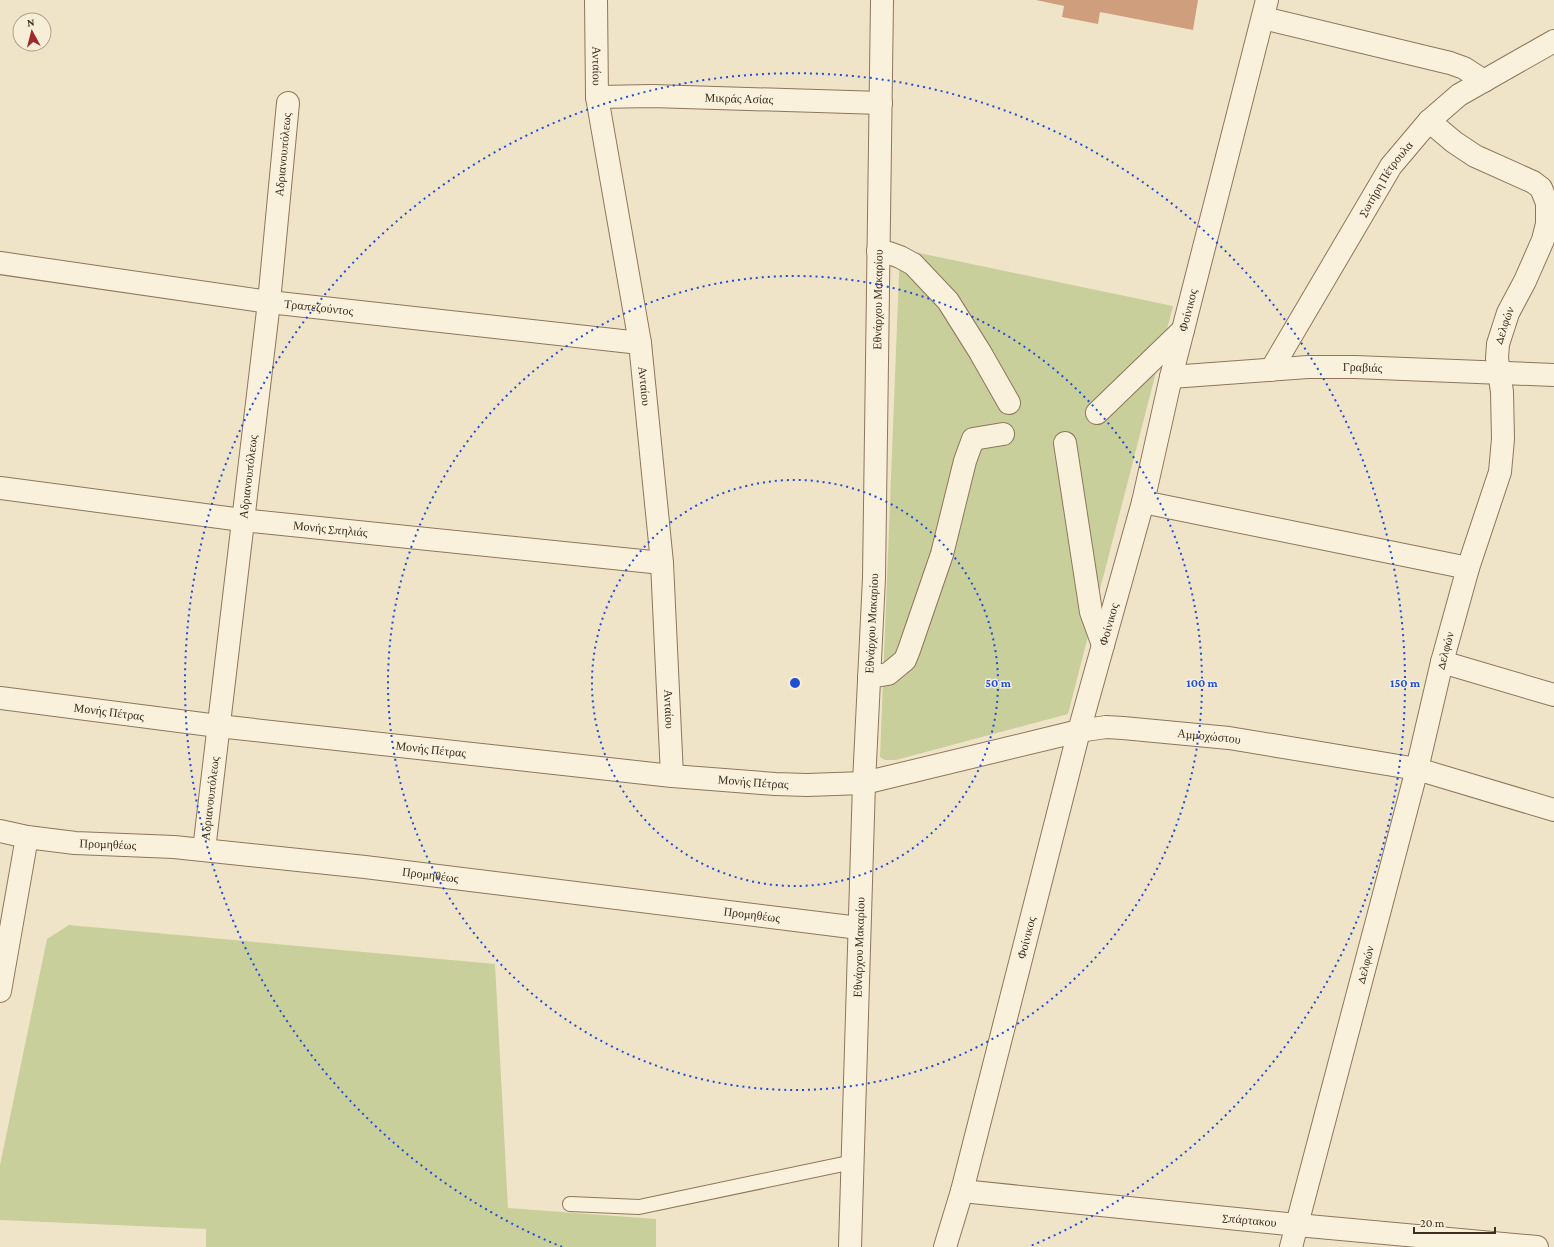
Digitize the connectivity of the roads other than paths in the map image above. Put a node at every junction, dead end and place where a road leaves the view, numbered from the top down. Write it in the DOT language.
graph roads {
  1 [pos="596,0"];
  2 [pos="882,0"];
  3 [pos="1265,9"];
  4 [pos="1554,41"];
  5 [pos="1484,81"];
  6 [pos="597,97"];
  7 [pos="288,103"];
  8 [pos="881,103"];
  9 [pos="1429,121"];
  10 [pos="1548,185"];
  11 [pos="878,251"];
  12 [pos="0,263"];
  13 [pos="268,302"];
  14 [pos="1183,330"];
  15 [pos="640,343"];
  16 [pos="1271,370"];
  17 [pos="1499,372"];
  18 [pos="1554,375"];
  19 [pos="1171,376"];
  20 [pos="1009,403"];
  21 [pos="1097,413"];
  22 [pos="1003,434"];
  23 [pos="1065,443"];
  24 [pos="0,488"];
  25 [pos="1143,502"];
  26 [pos="242,520"];
  27 [pos="662,563"];
  28 [pos="1468,568"];
  29 [pos="1103,645"];
  30 [pos="1442,662"];
  31 [pos="869,676"];
  32 [pos="1554,695"];
  33 [pos="0,698"];
  34 [pos="218,726"];
  35 [pos="1080,731"];
  36 [pos="1417,769"];
  37 [pos="672,776"];
  38 [pos="864,783"];
  39 [pos="1554,810"];
  40 [pos="0,831"];
  41 [pos="27,837"];
  42 [pos="204,850"];
  43 [pos="859,928"];
  44 [pos="0,991"];
  45 [pos="853,1162"];
  46 [pos="962,1191"];
  47 [pos="570,1204"];
  48 [pos="1297,1225"];
  49 [pos="850,1247"];
  50 [pos="946,1247"];
  51 [pos="1291,1247"];
  52 [pos="1537,1247"];
  1 -- 6 [label="street, Ανταίου"];
  2 -- 8 [label="street, Εθνάρχου Μακαρίου"];
  3 -- 5 [label="street"];
  3 -- 14 [label="street, Φοίνικος"];
  4 -- 5 [label="street, Σωτήρη Πέτρουλα"];
  5 -- 9 [label="street, Σωτήρη Πέτρουλα"];
  6 -- 8 [label="street, Μικράς Ασίας"];
  6 -- 15 [label="street, Ανταίου"];
  7 -- 13 [label="street, Αδριανουπόλεως"];
  8 -- 11 [label="street, Εθνάρχου Μακαρίου"];
  9 -- 10 [label="street, Δελφών"];
  9 -- 16 [label="street, Σωτήρη Πέτρουλα"];
  10 -- 17 [label="street, Δελφών"];
  11 -- 20 [label="street"];
  11 -- 31 [label="street, Εθνάρχου Μακαρίου"];
  12 -- 13 [label="street, Τραπεζούντος"];
  13 -- 15 [label="street, Τραπεζούντος"];
  13 -- 26 [label="street, Αδριανουπόλεως"];
  14 -- 19 [label="street, Φοίνικος"];
  14 -- 21 [label="street"];
  15 -- 27 [label="street, Ανταίου"];
  16 -- 17 [label="street, Γραβιάς"];
  16 -- 19 [label="street, Γραβιάς"];
  17 -- 18 [label="street, Γραβιάς"];
  17 -- 28 [label="street, Δελφών"];
  19 -- 25 [label="street, Φοίνικος"];
  22 -- 31 [label="street"];
  23 -- 29 [label="street"];
  24 -- 26 [label="street, Μονής Σπηλιάς"];
  25 -- 28 [label="street"];
  25 -- 29 [label="street, Φοίνικος"];
  26 -- 27 [label="street, Μονής Σπηλιάς"];
  26 -- 34 [label="street, Αδριανουπόλεως"];
  27 -- 37 [label="street, Ανταίου"];
  28 -- 30 [label="street, Δελφών"];
  29 -- 35 [label="street, Φοίνικος"];
  30 -- 32 [label="street"];
  30 -- 36 [label="street, Δελφών"];
  31 -- 38 [label="street, Εθνάρχου Μακαρίου"];
  33 -- 34 [label="street, Μονής Πέτρας"];
  34 -- 37 [label="street, Μονής Πέτρας"];
  34 -- 42 [label="street, Αδριανουπόλεως"];
  35 -- 36 [label="street, Αμμοχώστου"];
  35 -- 38 [label="street, Αμμοχώστου"];
  35 -- 46 [label="street, Φοίνικος"];
  36 -- 39 [label="street, Αμμοχώστου"];
  36 -- 48 [label="street, Δελφών"];
  37 -- 38 [label="street, Μονής Πέτρας"];
  38 -- 43 [label="street, Εθνάρχου Μακαρίου"];
  40 -- 41 [label="street, Προμηθέως"];
  41 -- 42 [label="street, Προμηθέως"];
  41 -- 44 [label="street"];
  42 -- 43 [label="street, Προμηθέως"];
  43 -- 45 [label="street, Εθνάρχου Μακαρίου"];
  45 -- 47 [label="lane"];
  45 -- 49 [label="street, Εθνάρχου Μακαρίου"];
  46 -- 48 [label="street, Σπάρτακου"];
  46 -- 50 [label="street, Φοίνικος"];
  48 -- 51 [label="street, Δελφών"];
  48 -- 52 [label="street, Σπάρτακου"];
}
